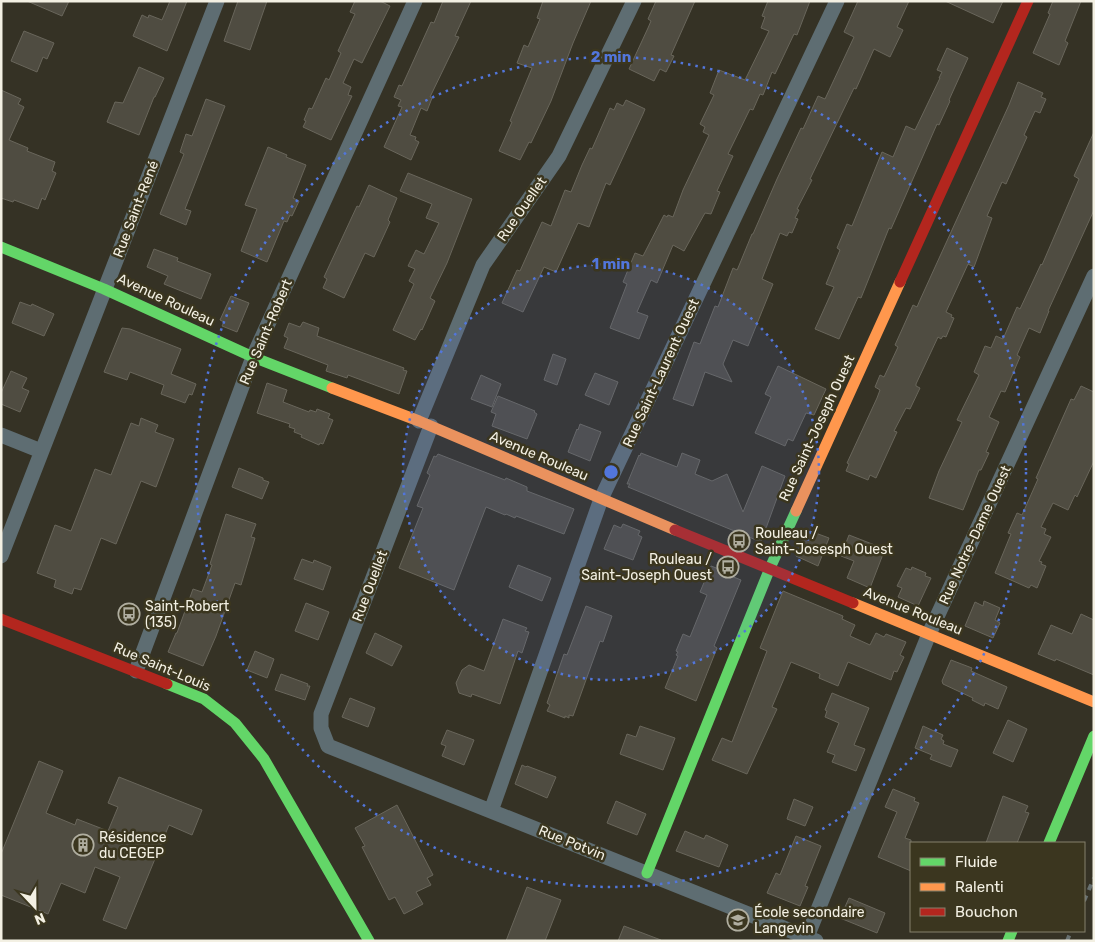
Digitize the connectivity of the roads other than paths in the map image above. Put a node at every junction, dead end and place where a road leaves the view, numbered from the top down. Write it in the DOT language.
graph roads {
  1 [pos="217,1"];
  2 [pos="415,1"];
  3 [pos="634,1"];
  4 [pos="837,1"];
  5 [pos="1028,1"];
  6 [pos="1,247"];
  7 [pos="1094,276"];
  8 [pos="104,289"];
  9 [pos="253,357"];
  10 [pos="425,424"];
  11 [pos="1,435"];
  12 [pos="41,451"];
  13 [pos="601,499"];
  14 [pos="1,556"];
  15 [pos="770,568"];
  16 [pos="1,619"];
  17 [pos="929,634"];
  18 [pos="136,671"];
  19 [pos="1094,702"];
  20 [pos="1094,736"];
  21 [pos="328,746"];
  22 [pos="490,811"];
  23 [pos="1049,842"];
  24 [pos="647,873"];
  25 [pos="811,939"];
  26 [pos="369,941"];
  1 -- 8 [label="street, Rue Saint-René"];
  2 -- 9 [label="street, Rue Saint-Robert"];
  3 -- 10 [label="street, Rue Ouellet"];
  4 -- 13 [label="street, Rue Saint-Laurent Ouest"];
  5 -- 15 [label="street, Rue Saint-Joseph Ouest"];
  6 -- 8 [label="street, Avenue Rouleau"];
  7 -- 17 [label="street, Rue Notre-Dame Ouest"];
  8 -- 9 [label="street, Avenue Rouleau"];
  8 -- 12 [label="street, Rue Saint-René"];
  9 -- 10 [label="street, Avenue Rouleau"];
  9 -- 18 [label="street, Rue Saint-Robert"];
  10 -- 13 [label="street, Avenue Rouleau"];
  10 -- 21 [label="street, Rue Ouellet"];
  11 -- 12 [label="street"];
  12 -- 14 [label="street, Rue Saint-René"];
  13 -- 15 [label="street, Avenue Rouleau"];
  13 -- 22 [label="street, Rue Saint-Laurent Ouest"];
  15 -- 17 [label="street, Avenue Rouleau"];
  15 -- 24 [label="street, Rue Saint-Joseph Ouest"];
  16 -- 18 [label="street, Rue Saint-Louis"];
  17 -- 19 [label="street, Avenue Rouleau"];
  17 -- 25 [label="street, Rue Notre-Dame Ouest"];
  18 -- 26 [label="street, Rue Saint-Louis"];
  20 -- 23 [label="street"];
  21 -- 22 [label="street, Rue Potvin"];
  22 -- 24 [label="street, Rue Potvin"];
  24 -- 25 [label="street, Rue Potvin"];
}
